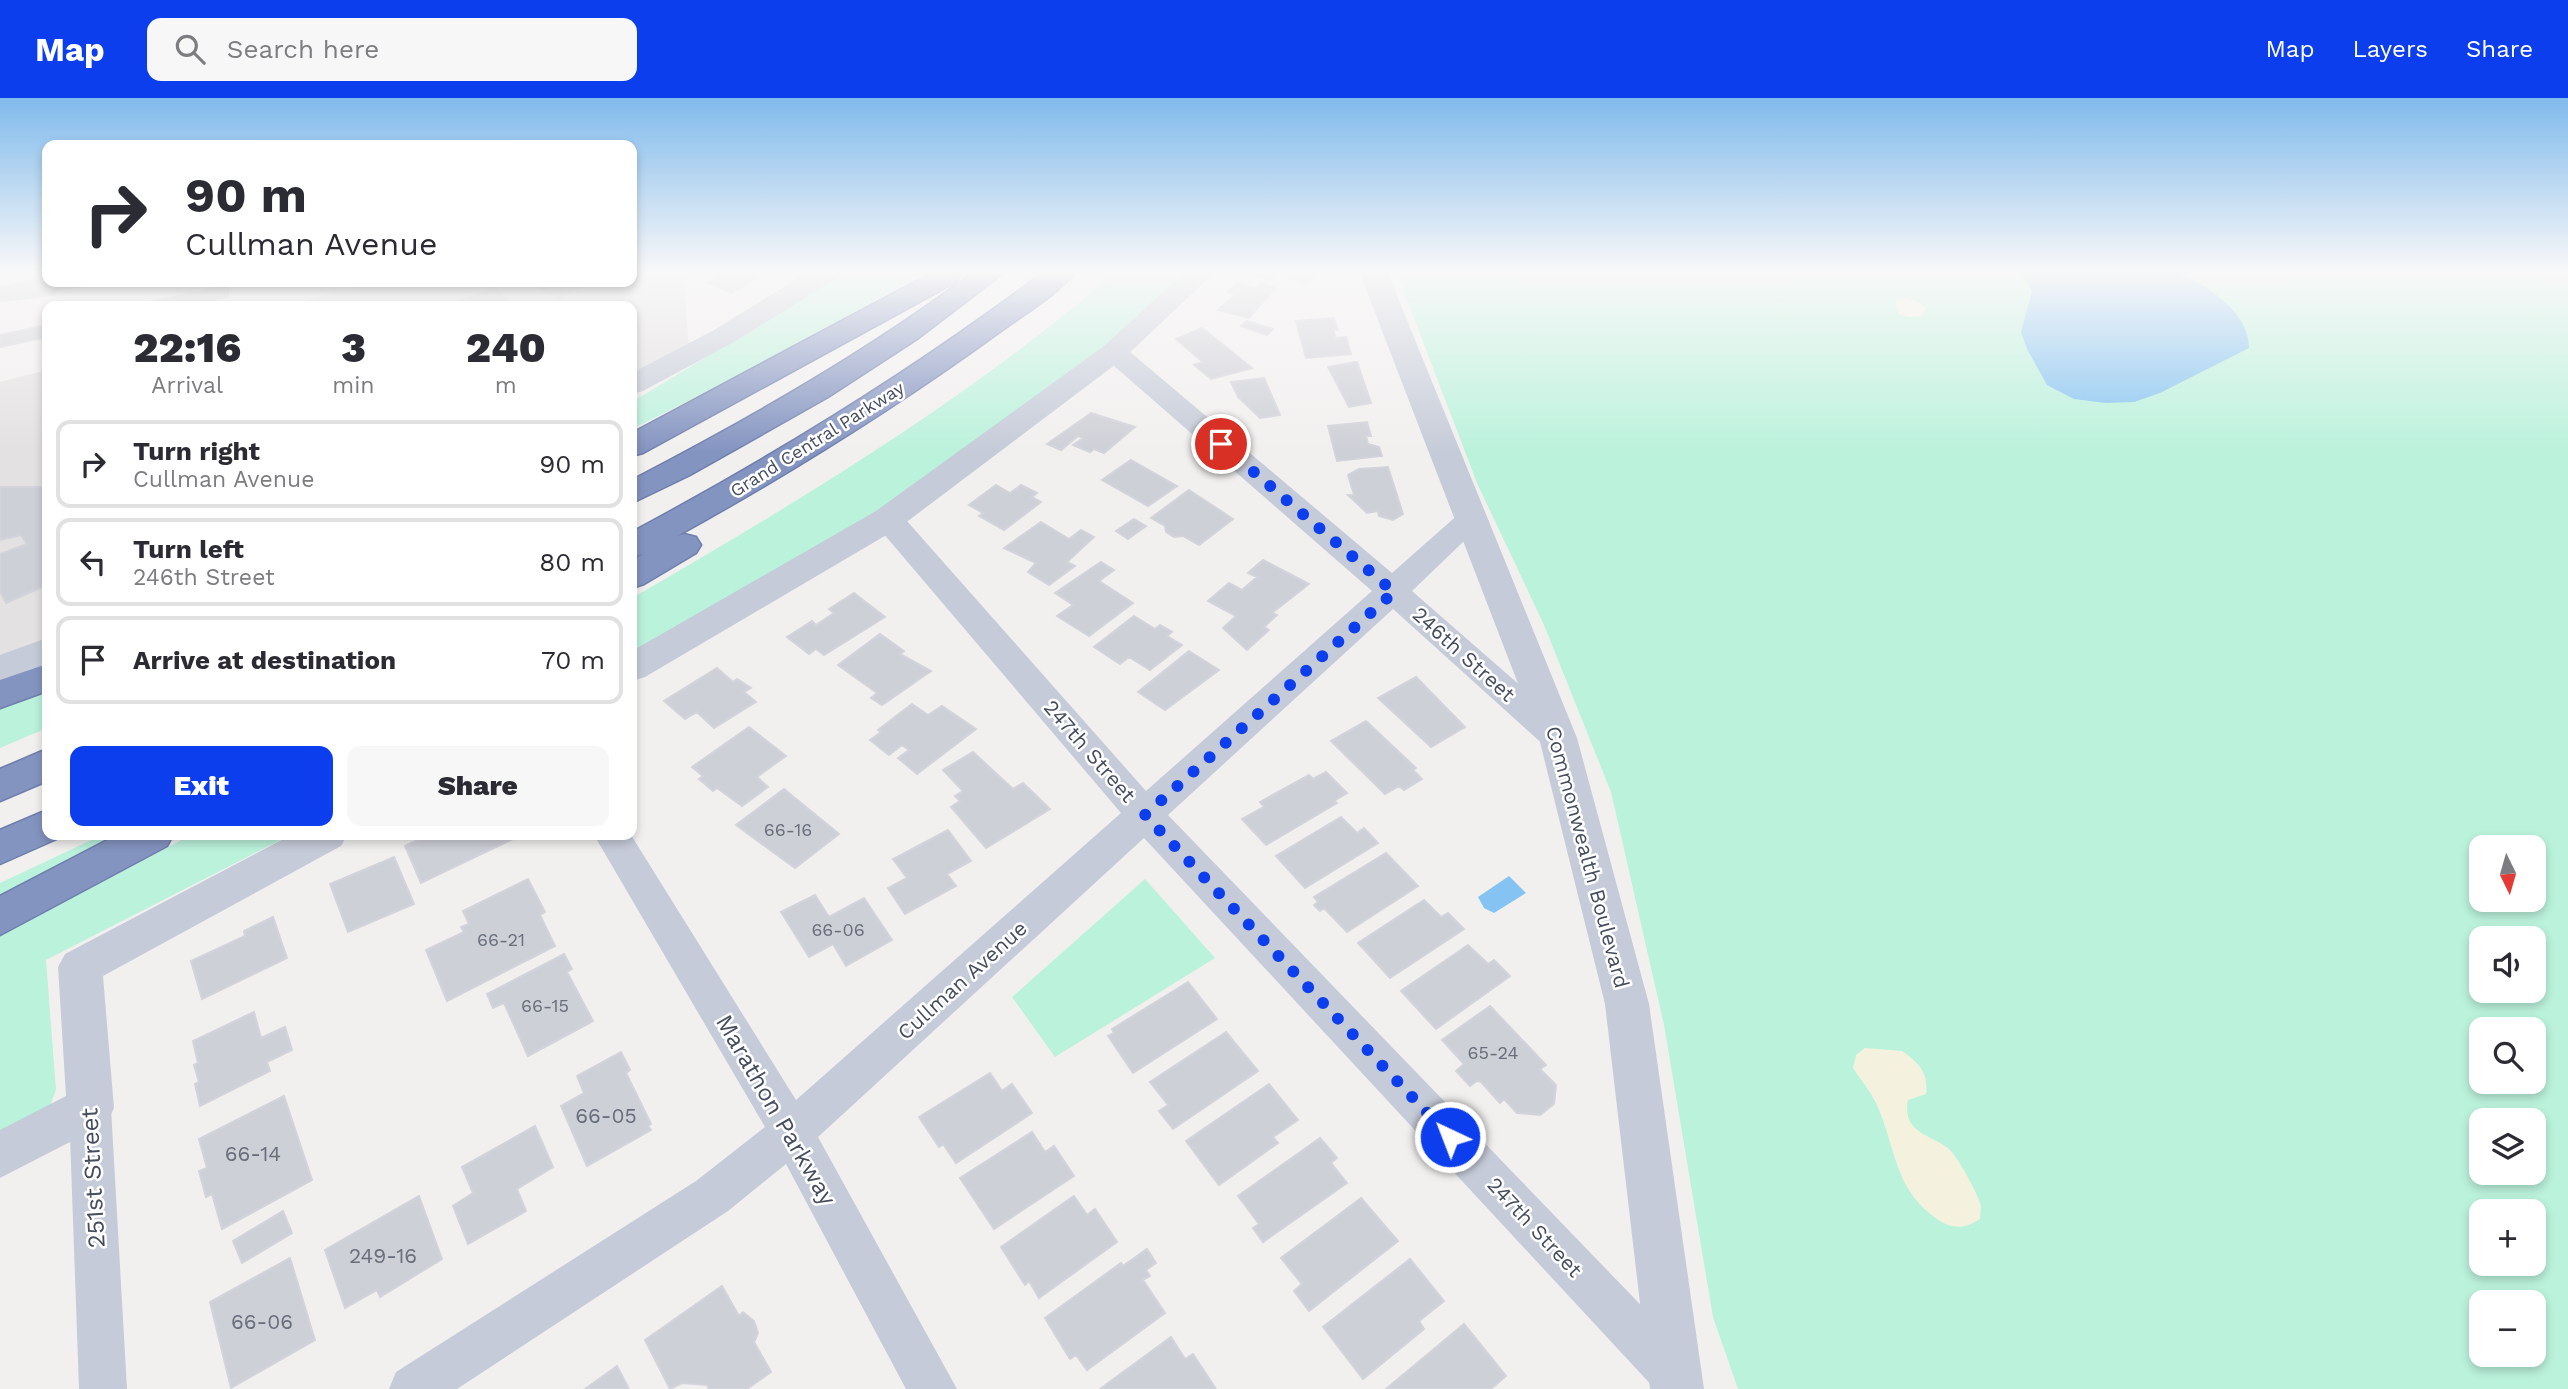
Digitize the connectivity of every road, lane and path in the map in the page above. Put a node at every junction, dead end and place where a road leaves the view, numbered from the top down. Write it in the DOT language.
graph roads {
  1 [pos="732,331"];
  2 [pos="848,331"];
  3 [pos="905,331"];
  4 [pos="984,331"];
  5 [pos="987,331"];
  6 [pos="1137,331"];
  7 [pos="1397,331"];
  8 [pos="1114,352"];
  9 [pos="637,383"];
  10 [pos="637,443"];
  11 [pos="637,489"];
  12 [pos="888,519"];
  13 [pos="1472,519"];
  14 [pos="637,543"];
  15 [pos="637,573"];
  16 [pos="1394,592"];
  17 [pos="42,653"];
  18 [pos="637,665"];
  19 [pos="0,669"];
  20 [pos="42,679"];
  21 [pos="0,694"];
  22 [pos="1559,738"];
  23 [pos="42,766"];
  24 [pos="0,786"];
  25 [pos="1145,815"];
  26 [pos="42,828"];
  27 [pos="144,840"];
  28 [pos="318,840"];
  29 [pos="615,840"];
  30 [pos="0,848"];
  31 [pos="0,917"];
  32 [pos="90,1108"];
  33 [pos="792,1132"];
  34 [pos="0,1155"];
  35 [pos="1676,1382"];
  36 [pos="103,1389"];
  37 [pos="413,1389"];
  38 [pos="933,1389"];
  1 -- 9 [label="street"];
  2 -- 10 [label="highway"];
  3 -- 11 [label="highway, Grand Central Parkway"];
  4 -- 14 [label="highway, Grand Central Parkway"];
  5 -- 15 [label="highway"];
  6 -- 8 [label="street"];
  7 -- 13 [label="street, Commonwealth Boulevard"];
  8 -- 12 [label="street"];
  8 -- 16 [label="street, 246th Street"];
  12 -- 18 [label="street"];
  12 -- 25 [label="street, 247th Street"];
  13 -- 16 [label="street, Cullman Avenue"];
  13 -- 22 [label="street, Commonwealth Boulevard"];
  16 -- 22 [label="street, 246th Street"];
  16 -- 25 [label="street, Cullman Avenue"];
  17 -- 19 [label="street"];
  20 -- 21 [label="highway"];
  22 -- 35 [label="street, Commonwealth Boulevard"];
  23 -- 24 [label="highway"];
  25 -- 33 [label="street, Cullman Avenue"];
  25 -- 35 [label="street, 247th Street"];
  26 -- 30 [label="highway"];
  27 -- 31 [label="highway"];
  28 -- 32 [label="street, 251st Street"];
  29 -- 33 [label="street, Marathon Parkway"];
  32 -- 34 [label="street"];
  32 -- 36 [label="street, 251st Street"];
  33 -- 37 [label="street, Cullman Avenue"];
  33 -- 38 [label="street, Marathon Parkway"];
}
